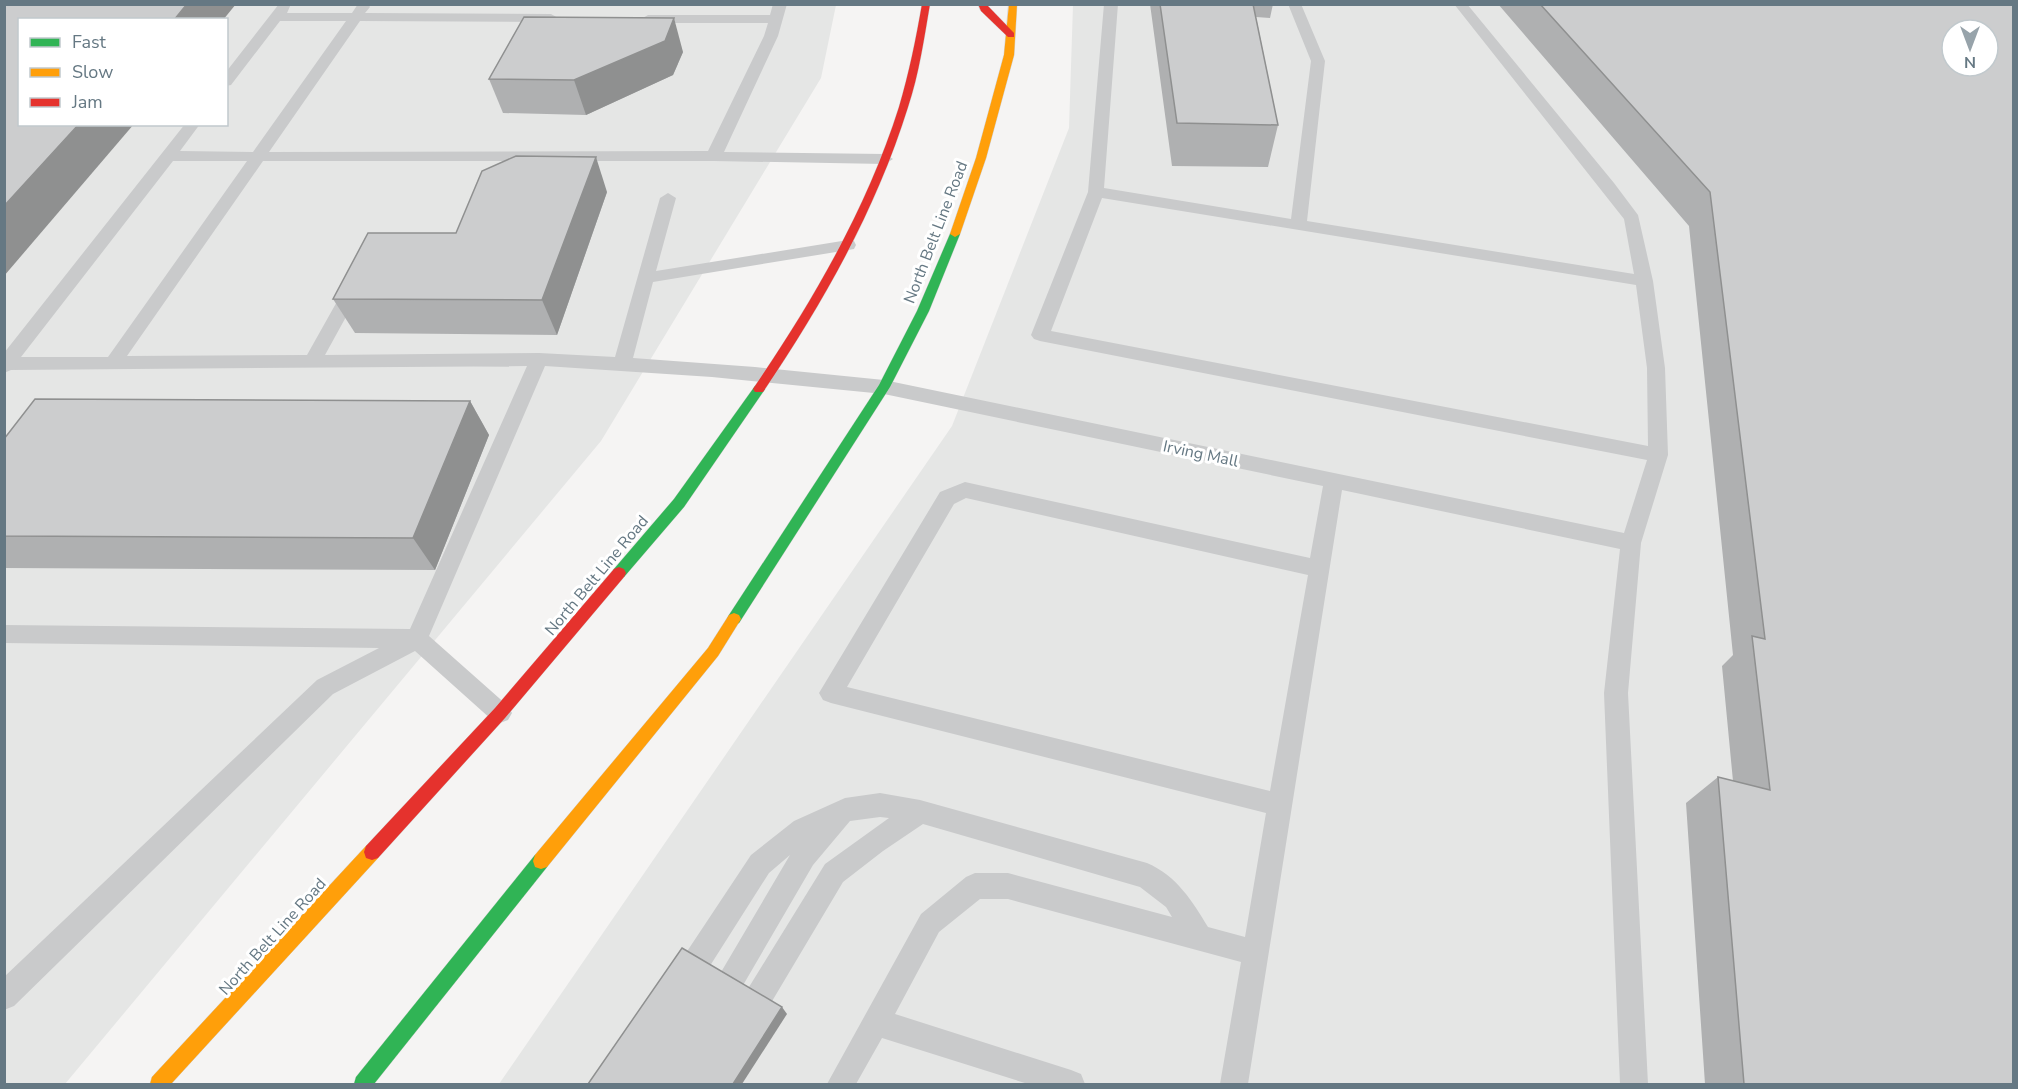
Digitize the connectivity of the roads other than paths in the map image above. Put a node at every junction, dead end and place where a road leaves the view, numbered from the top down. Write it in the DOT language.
graph roads {
  1 [pos="287,4"];
  2 [pos="780,4"];
  3 [pos="926,4"];
  4 [pos="982,4"];
  5 [pos="1013,4"];
  6 [pos="1111,4"];
  7 [pos="1294,4"];
  8 [pos="1460,4"];
  9 [pos="361,11"];
  10 [pos="277,17"];
  11 [pos="566,18"];
  12 [pos="636,19"];
  13 [pos="776,19"];
  14 [pos="1011,34"];
  15 [pos="228,79"];
  16 [pos="191,126"];
  17 [pos="168,156"];
  18 [pos="258,156"];
  19 [pos="714,156"];
  20 [pos="885,159"];
  21 [pos="1096,192"];
  22 [pos="668,198"];
  23 [pos="1299,225"];
  24 [pos="848,245"];
  25 [pos="364,268"];
  26 [pos="645,278"];
  27 [pos="1644,281"];
  28 [pos="539,359"];
  29 [pos="312,362"];
  30 [pos="113,363"];
  31 [pos="622,363"];
  32 [pos="5,365"];
  33 [pos="770,375"];
  34 [pos="884,387"];
  35 [pos="1658,456"];
  36 [pos="1334,480"];
  37 [pos="1631,543"];
  38 [pos="1319,569"];
  39 [pos="4,634"];
  40 [pos="417,639"];
  41 [pos="500,713"];
  42 [pos="1281,805"];
  43 [pos="845,810"];
  44 [pos="920,812"];
  45 [pos="1200,938"];
  46 [pos="1256,953"];
  47 [pos="4,996"];
  48 [pos="672,998"];
  49 [pos="706,1018"];
  50 [pos="875,1022"];
  51 [pos="735,1036"];
  52 [pos="159,1084"];
  53 [pos="363,1084"];
  54 [pos="841,1084"];
  55 [pos="1071,1084"];
  56 [pos="1234,1084"];
  57 [pos="1634,1084"];
  1 -- 10 [label="lane"];
  2 -- 13 [label="lane"];
  3 -- 20 [label="main road, North Belt Line Road"];
  4 -- 14 [label="main road"];
  5 -- 14 [label="main road, North Belt Line Road"];
  6 -- 21 [label="lane"];
  7 -- 23 [label="lane"];
  8 -- 27 [label="lane"];
  9 -- 10 [label="lane"];
  9 -- 11 [label="lane"];
  9 -- 18 [label="lane"];
  10 -- 15 [label="lane"];
  12 -- 13 [label="lane"];
  13 -- 19 [label="lane"];
  14 -- 34 [label="main road, North Belt Line Road"];
  16 -- 17 [label="lane"];
  17 -- 18 [label="lane"];
  17 -- 32 [label="lane"];
  18 -- 19 [label="lane"];
  18 -- 30 [label="lane"];
  19 -- 20 [label="lane"];
  20 -- 24 [label="main road, North Belt Line Road"];
  21 -- 23 [label="lane"];
  21 -- 35 [label="lane"];
  22 -- 26 [label="lane"];
  23 -- 27 [label="lane"];
  24 -- 26 [label="lane"];
  24 -- 33 [label="main road, North Belt Line Road"];
  25 -- 29 [label="lane"];
  26 -- 31 [label="lane"];
  27 -- 35 [label="lane"];
  28 -- 29 [label="lane, Irving Mall"];
  28 -- 31 [label="lane, Irving Mall"];
  28 -- 40 [label="lane"];
  29 -- 30 [label="lane, Irving Mall"];
  30 -- 32 [label="lane, Irving Mall"];
  31 -- 33 [label="lane, Irving Mall"];
  33 -- 34 [label="lane, Irving Mall"];
  33 -- 41 [label="main road, North Belt Line Road"];
  34 -- 36 [label="lane, Irving Mall"];
  34 -- 53 [label="main road, North Belt Line Road"];
  35 -- 37 [label="lane"];
  36 -- 37 [label="lane, Irving Mall"];
  36 -- 38 [label="lane"];
  37 -- 57 [label="lane"];
  38 -- 42 [label="lane"];
  38 -- 42 [label="lane"];
  39 -- 40 [label="lane"];
  40 -- 41 [label="lane"];
  40 -- 47 [label="lane"];
  41 -- 52 [label="main road, North Belt Line Road"];
  42 -- 46 [label="lane"];
  43 -- 44 [label="lane"];
  43 -- 48 [label="lane"];
  43 -- 49 [label="lane"];
  44 -- 45 [label="lane"];
  44 -- 51 [label="lane"];
  45 -- 46 [label="lane"];
  45 -- 50 [label="lane"];
  46 -- 56 [label="lane"];
  50 -- 54 [label="lane"];
  50 -- 55 [label="lane"];
}
